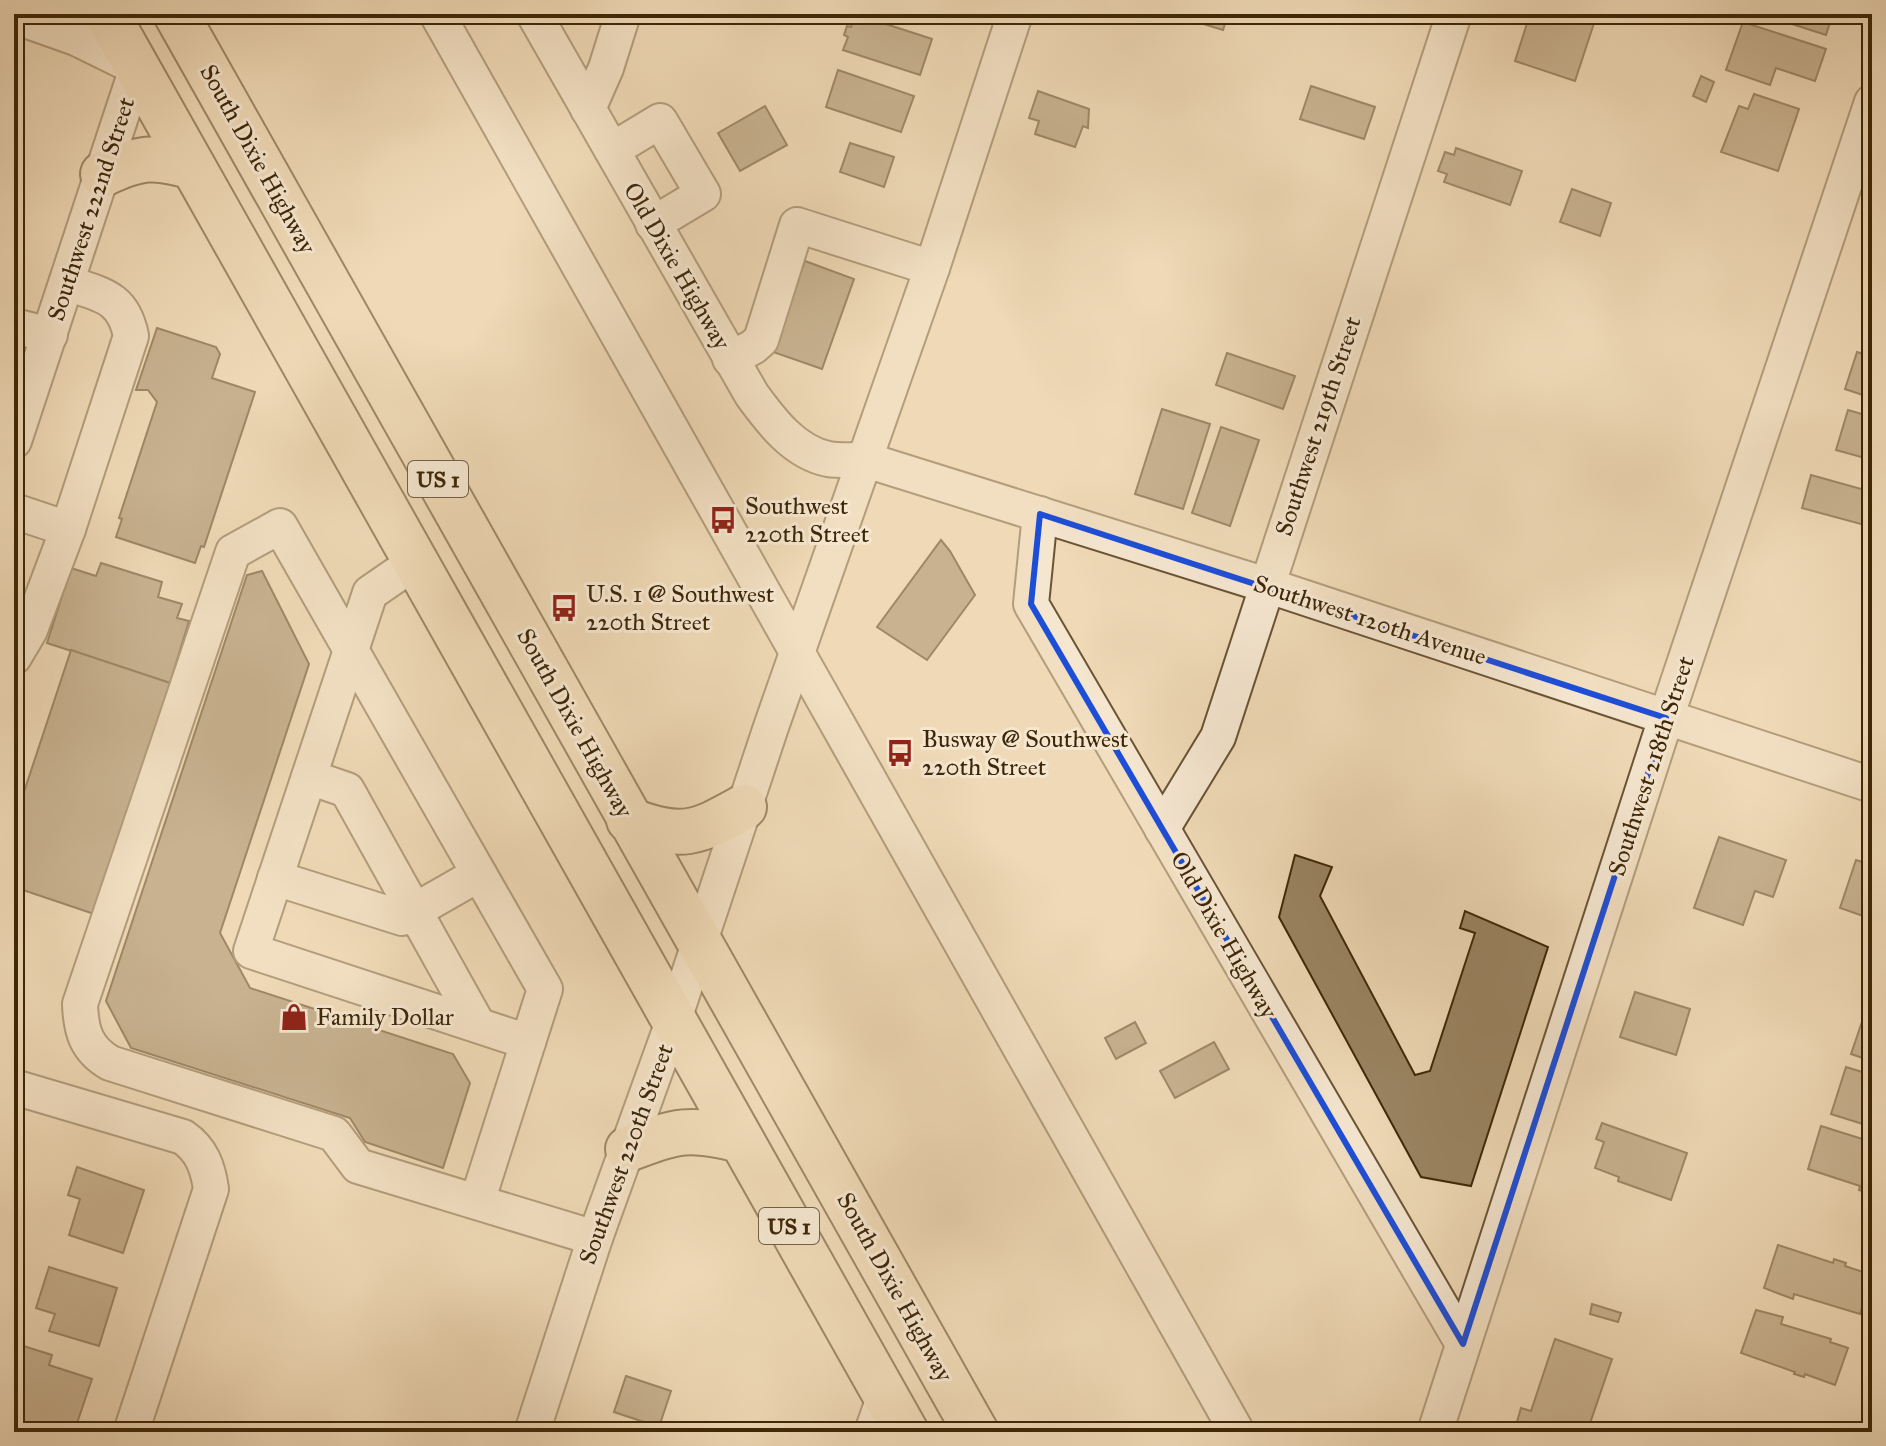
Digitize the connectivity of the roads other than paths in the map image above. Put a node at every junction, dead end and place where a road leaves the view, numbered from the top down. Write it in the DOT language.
graph roads {
  1 [pos="107,14"];
  2 [pos="157,14"];
  3 [pos="176,14"];
  4 [pos="437,14"];
  5 [pos="534,14"];
  6 [pos="623,14"];
  7 [pos="1015,14"];
  8 [pos="1454,14"];
  9 [pos="14,16"];
  10 [pos="137,68"];
  11 [pos="1872,102"];
  12 [pos="588,109"];
  13 [pos="612,150"];
  14 [pos="193,167"];
  15 [pos="103,174"];
  16 [pos="653,224"];
  17 [pos="932,268"];
  18 [pos="67,283"];
  19 [pos="14,326"];
  20 [pos="50,335"];
  21 [pos="730,359"];
  22 [pos="402,415"];
  23 [pos="14,441"];
  24 [pos="866,460"];
  25 [pos="14,511"];
  26 [pos="1040,514"];
  27 [pos="68,529"];
  28 [pos="415,562"];
  29 [pos="1266,585"];
  30 [pos="351,650"];
  31 [pos="797,651"];
  32 [pos="14,657"];
  33 [pos="1666,718"];
  34 [pos="309,777"];
  35 [pos="1872,785"];
  36 [pos="744,807"];
  37 [pos="629,820"];
  38 [pos="1162,829"];
  39 [pos="479,874"];
  40 [pos="275,878"];
  41 [pos="414,911"];
  42 [pos="700,943"];
  43 [pos="674,1019"];
  44 [pos="478,1025"];
  45 [pos="528,1042"];
  46 [pos="14,1087"];
  47 [pos="741,1140"];
  48 [pos="628,1149"];
  49 [pos="477,1202"];
  50 [pos="595,1238"];
  51 [pos="1463,1344"];
  52 [pos="948,1383"];
  53 [pos="879,1413"];
  54 [pos="131,1432"];
  55 [pos="532,1432"];
  56 [pos="906,1432"];
  57 [pos="976,1432"];
  58 [pos="1237,1432"];
  59 [pos="1435,1432"];
  1 -- 10 [label="highway, US 1"];
  2 -- 10 [label="highway"];
  3 -- 22 [label="highway, South Dixie Highway / US 1"];
  4 -- 31 [label="street"];
  5 -- 12 [label="street, Old Dixie Highway"];
  6 -- 12 [label="street"];
  7 -- 17 [label="street, Southwest 220th Street"];
  8 -- 29 [label="street, Southwest 219th Street"];
  9 -- 10 [label="street"];
  10 -- 14 [label="highway, US 1"];
  10 -- 15 [label="street, Southwest 222nd Street"];
  10 -- 22 [label="highway"];
  11 -- 33 [label="street, Southwest 218th Street"];
  12 -- 13 [label="street, Old Dixie Highway"];
  13 -- 16 [label="street, Old Dixie Highway"];
  13 -- 16 [label="street"];
  14 -- 15 [label="highway"];
  14 -- 28 [label="highway, US 1"];
  15 -- 18 [label="street, Southwest 222nd Street"];
  16 -- 21 [label="street, Old Dixie Highway"];
  17 -- 21 [label="street"];
  17 -- 24 [label="street, Southwest 220th Street"];
  18 -- 20 [label="street, Southwest 222nd Street"];
  18 -- 27 [label="street"];
  19 -- 20 [label="street"];
  20 -- 23 [label="street, Southwest 222nd Street"];
  21 -- 24 [label="street, Old Dixie Highway"];
  22 -- 37 [label="highway, South Dixie Highway / US 1"];
  24 -- 26 [label="street, Southwest 120th Avenue"];
  24 -- 31 [label="street, Southwest 220th Street"];
  25 -- 27 [label="street"];
  26 -- 29 [label="street, Southwest 120th Avenue"];
  26 -- 38 [label="street, Old Dixie Highway"];
  27 -- 32 [label="street"];
  28 -- 30 [label="street"];
  28 -- 42 [label="highway"];
  28 -- 43 [label="highway, US 1"];
  29 -- 33 [label="street, Southwest 120th Avenue"];
  29 -- 38 [label="street, Southwest 219th Street"];
  30 -- 34 [label="street"];
  30 -- 39 [label="street"];
  30 -- 49 [label="street"];
  31 -- 36 [label="street, Southwest 220th Street"];
  31 -- 58 [label="street"];
  33 -- 35 [label="street, Southwest 120th Avenue"];
  33 -- 51 [label="street, Southwest 218th Street"];
  34 -- 40 [label="street"];
  34 -- 41 [label="street"];
  36 -- 37 [label="highway"];
  36 -- 42 [label="street, Southwest 220th Street"];
  37 -- 42 [label="highway, South Dixie Highway / US 1"];
  38 -- 51 [label="street, Old Dixie Highway"];
  39 -- 41 [label="street"];
  39 -- 45 [label="street"];
  40 -- 41 [label="street"];
  40 -- 44 [label="street"];
  41 -- 44 [label="street"];
  42 -- 43 [label="street, Southwest 220th Street"];
  42 -- 52 [label="highway, South Dixie Highway / US 1"];
  43 -- 47 [label="highway, US 1"];
  43 -- 48 [label="street, Southwest 220th Street"];
  43 -- 52 [label="highway"];
  44 -- 45 [label="street"];
  45 -- 49 [label="street"];
  46 -- 54 [label="street"];
  47 -- 48 [label="highway"];
  47 -- 53 [label="highway, US 1"];
  48 -- 50 [label="street, Southwest 220th Street"];
  49 -- 50 [label="street"];
  50 -- 55 [label="street, Southwest 220th Street"];
  51 -- 59 [label="street, Southwest 218th Street"];
  52 -- 57 [label="highway, South Dixie Highway / US 1"];
  53 -- 56 [label="highway, US 1"];
}
